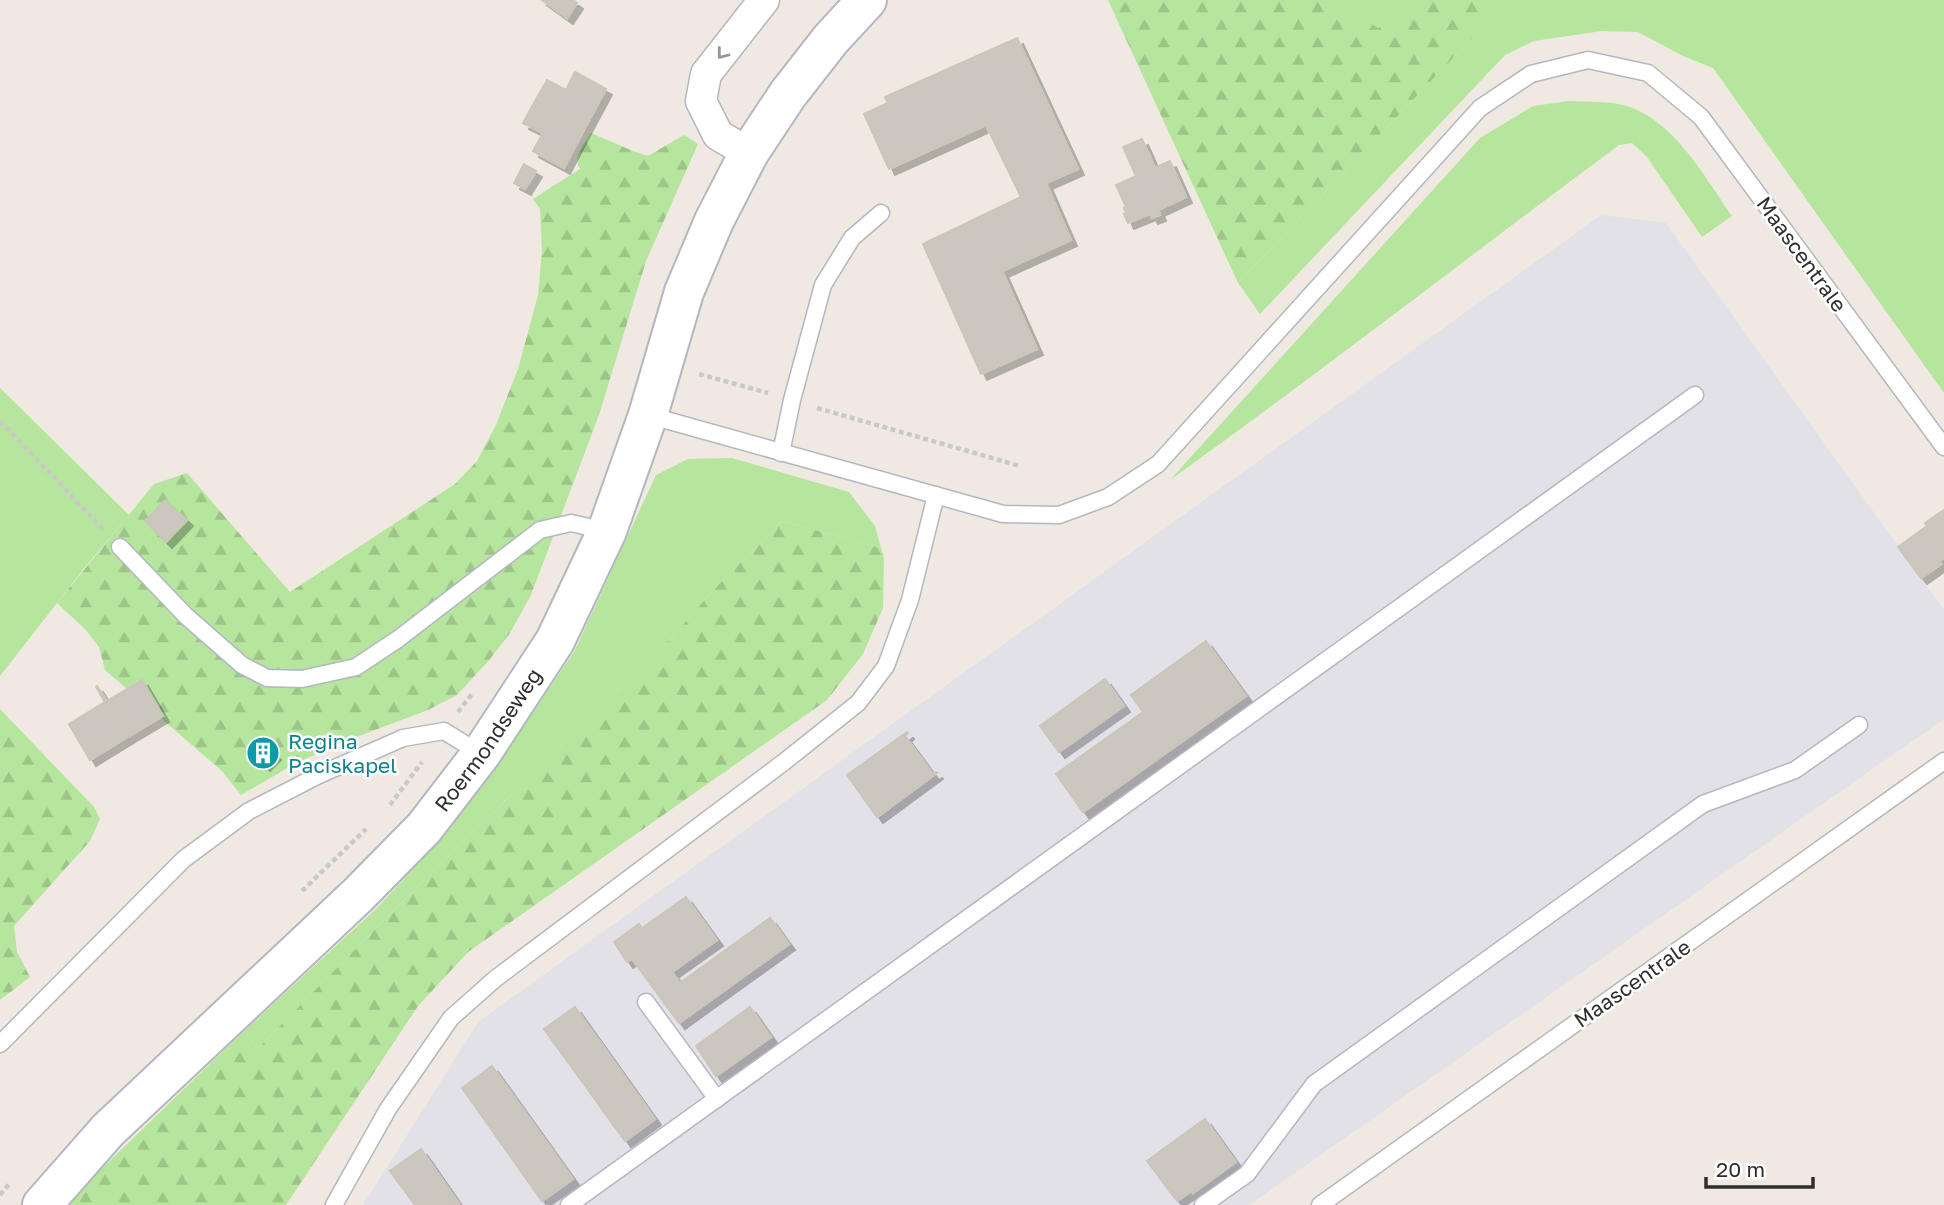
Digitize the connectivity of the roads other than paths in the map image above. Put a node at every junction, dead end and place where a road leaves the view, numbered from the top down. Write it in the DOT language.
graph roads {
  1 [pos="764,0"];
  2 [pos="867,0"];
  3 [pos="749,153"];
  4 [pos="881,213"];
  5 [pos="1695,395"];
  6 [pos="648,415"];
  7 [pos="1944,447"];
  8 [pos="781,453"];
  9 [pos="936,495"];
  10 [pos="607,531"];
  11 [pos="120,547"];
  12 [pos="1859,725"];
  13 [pos="481,754"];
  14 [pos="1944,761"];
  15 [pos="646,1002"];
  16 [pos="0,1044"];
  17 [pos="716,1099"];
  18 [pos="42,1205"];
  19 [pos="334,1205"];
  20 [pos="569,1205"];
  21 [pos="1203,1205"];
  22 [pos="1320,1205"];
  1 -- 3 [label="street, one-way"];
  2 -- 3 [label="main road, Roermondseweg"];
  3 -- 6 [label="main road, Roermondseweg"];
  4 -- 8 [label="lane"];
  5 -- 17 [label="lane"];
  6 -- 8 [label="lane"];
  6 -- 10 [label="main road, Roermondseweg"];
  7 -- 9 [label="lane, Maascentrale"];
  8 -- 9 [label="lane"];
  9 -- 19 [label="lane"];
  10 -- 11 [label="lane"];
  10 -- 13 [label="main road, Roermondseweg"];
  12 -- 21 [label="lane"];
  13 -- 16 [label="lane"];
  13 -- 18 [label="main road, Roermondseweg"];
  14 -- 22 [label="lane, Maascentrale"];
  15 -- 17 [label="lane"];
  17 -- 20 [label="lane"];
}
